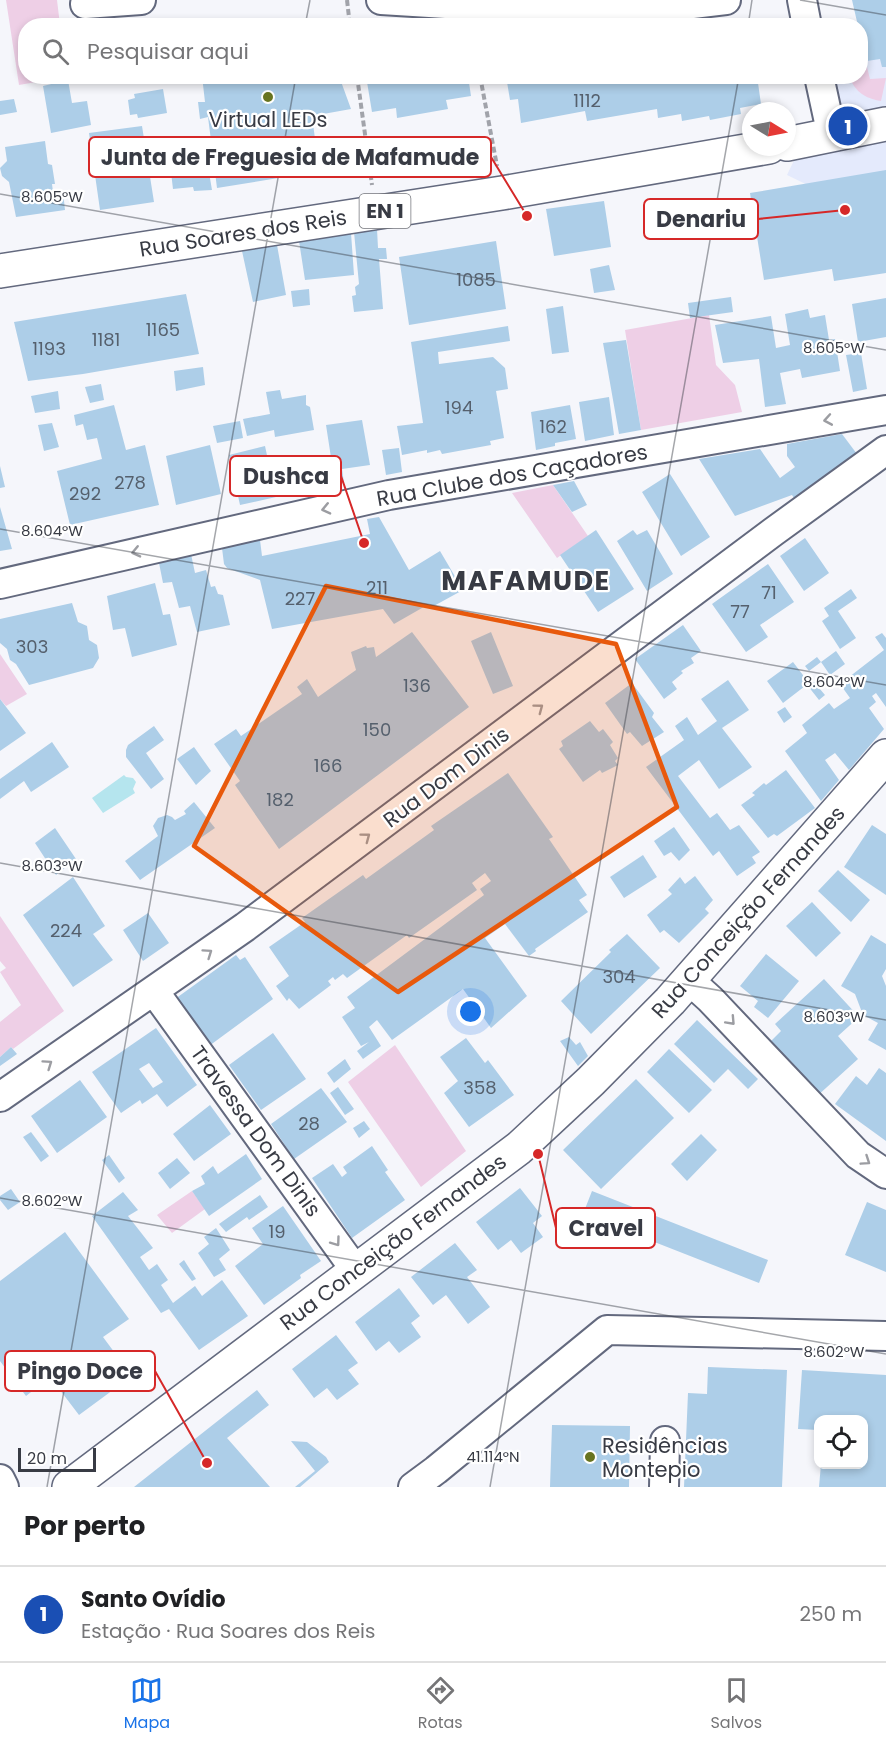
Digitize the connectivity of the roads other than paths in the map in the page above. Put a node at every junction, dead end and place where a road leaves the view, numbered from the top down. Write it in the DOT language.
graph roads {
  1 [pos="141,0"];
  2 [pos="381,0"];
  3 [pos="726,0"];
  4 [pos="802,0"];
  5 [pos="85,4"];
  6 [pos="617,7"];
  7 [pos="805,18"];
  8 [pos="821,84"];
  9 [pos="886,124"];
  10 [pos="832,136"];
  11 [pos="796,142"];
  12 [pos="742,152"];
  13 [pos="0,271"];
  14 [pos="886,410"];
  15 [pos="886,450"];
  16 [pos="0,584"];
  17 [pos="883,766"];
  18 [pos="689,980"];
  19 [pos="154,991"];
  20 [pos="0,1097"];
  21 [pos="886,1174"];
  22 [pos="357,1271"];
  23 [pos="886,1335"];
  24 [pos="665,1440"];
  25 [pos="0,1479"];
  26 [pos="4,1487"];
  27 [pos="69,1487"];
  28 [pos="413,1487"];
  29 [pos="664,1487"];
  1 -- 5 [label="street"];
  2 -- 6 [label="street"];
  3 -- 6 [label="street"];
  4 -- 7 [label="street"];
  8 -- 10 [label="street"];
  9 -- 10 [label="main road"];
  10 -- 11 [label="main road"];
  12 -- 13 [label="main road, Rua Soares dos Reis / EN 1"];
  14 -- 16 [label="street, Rua Clube dos Caçadores, one-way"];
  19 -- 15 [label="street, Rua Dom Dinis, one-way"];
  17 -- 18 [label="main road, Rua Conceição Fernandes"];
  18 -- 21 [label="street, one-way"];
  18 -- 22 [label="main road, Rua Conceição Fernandes"];
  20 -- 19 [label="street, Rua Dom Dinis, one-way"];
  19 -- 22 [label="street, Travessa Dom Dinis, one-way"];
  22 -- 27 [label="main road, Rua Conceição Fernandes"];
  23 -- 28 [label="street"];
  24 -- 29 [label="street"];
  25 -- 26 [label="street"];
}
